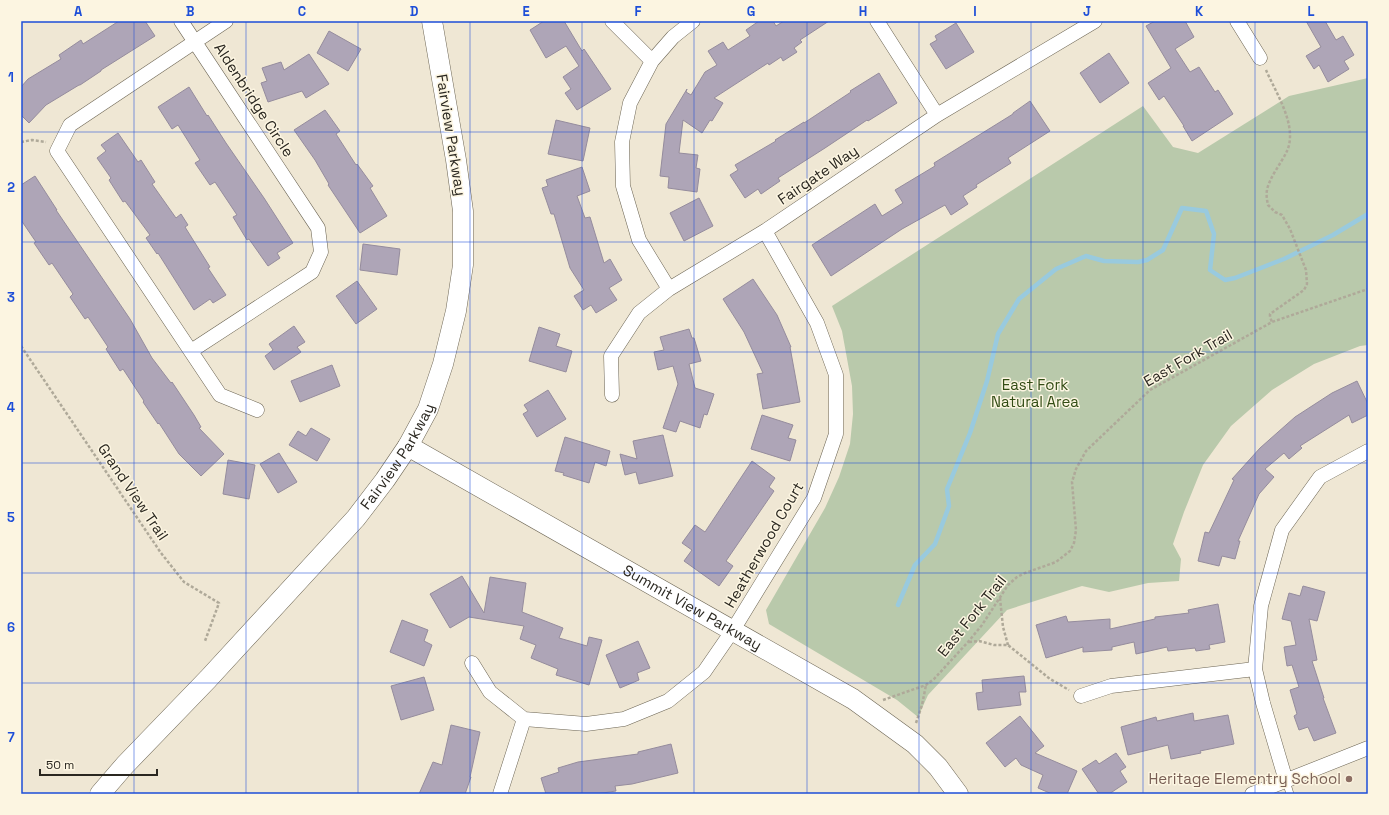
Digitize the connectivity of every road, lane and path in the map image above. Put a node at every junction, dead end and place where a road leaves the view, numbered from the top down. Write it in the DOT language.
graph roads {
  1 [pos="181,21"];
  2 [pos="226,21"];
  3 [pos="432,21"];
  4 [pos="612,21"];
  5 [pos="693,21"];
  6 [pos="877,21"];
  7 [pos="1096,21"];
  8 [pos="1238,21"];
  9 [pos="195,42"];
  10 [pos="1260,58"];
  11 [pos="652,61"];
  12 [pos="937,115"];
  13 [pos="21,142"];
  14 [pos="60,145"];
  15 [pos="765,231"];
  16 [pos="1368,288"];
  17 [pos="669,289"];
  18 [pos="1272,322"];
  19 [pos="21,346"];
  20 [pos="191,352"];
  21 [pos="612,395"];
  22 [pos="257,410"];
  23 [pos="408,446"];
  24 [pos="1368,452"];
  25 [pos="1000,597"];
  26 [pos="733,630"];
  27 [pos="205,640"];
  28 [pos="968,642"];
  29 [pos="1008,646"];
  30 [pos="472,663"];
  31 [pos="1255,669"];
  32 [pos="926,685"];
  33 [pos="1081,696"];
  34 [pos="874,713"];
  35 [pos="524,718"];
  36 [pos="915,725"];
  37 [pos="1368,748"];
  38 [pos="1288,787"];
  39 [pos="100,794"];
  40 [pos="500,794"];
  41 [pos="958,794"];
  42 [pos="1252,794"];
  1 -- 9 [label="street"];
  2 -- 9 [label="street"];
  3 -- 23 [label="main road, Fairview Parkway"];
  4 -- 11 [label="street"];
  5 -- 11 [label="street"];
  6 -- 12 [label="street"];
  7 -- 12 [label="street, Fairgate Way"];
  8 -- 10 [label="street"];
  9 -- 14 [label="street, Aldenbridge Circle"];
  9 -- 20 [label="street, Aldenbridge Circle"];
  10 -- 18 [label="path"];
  11 -- 17 [label="street"];
  12 -- 15 [label="street, Fairgate Way"];
  13 -- 14 [label="path"];
  14 -- 20 [label="street"];
  15 -- 17 [label="street, Fairgate Way"];
  15 -- 26 [label="street, Heatherwood Court"];
  16 -- 18 [label="path, East Fork Trail"];
  17 -- 21 [label="street, Fairgate Way"];
  18 -- 25 [label="path, East Fork Trail"];
  19 -- 27 [label="path, Grand View Trail"];
  20 -- 22 [label="street"];
  23 -- 26 [label="main road, Summit View Parkway"];
  23 -- 39 [label="main road, Fairview Parkway"];
  24 -- 31 [label="street"];
  25 -- 28 [label="path, East Fork Trail"];
  25 -- 29 [label="path"];
  26 -- 34 [label="main road, Summit View Parkway"];
  26 -- 35 [label="street, Heatherwood Court"];
  28 -- 29 [label="path"];
  28 -- 32 [label="path, East Fork Trail"];
  29 -- 33 [label="path"];
  30 -- 35 [label="street"];
  31 -- 33 [label="street"];
  31 -- 38 [label="street"];
  32 -- 34 [label="path, East Fork Trail"];
  32 -- 36 [label="path"];
  34 -- 41 [label="main road, Summit View Parkway"];
  35 -- 40 [label="street"];
  37 -- 38 [label="street"];
  38 -- 42 [label="street"];
}
